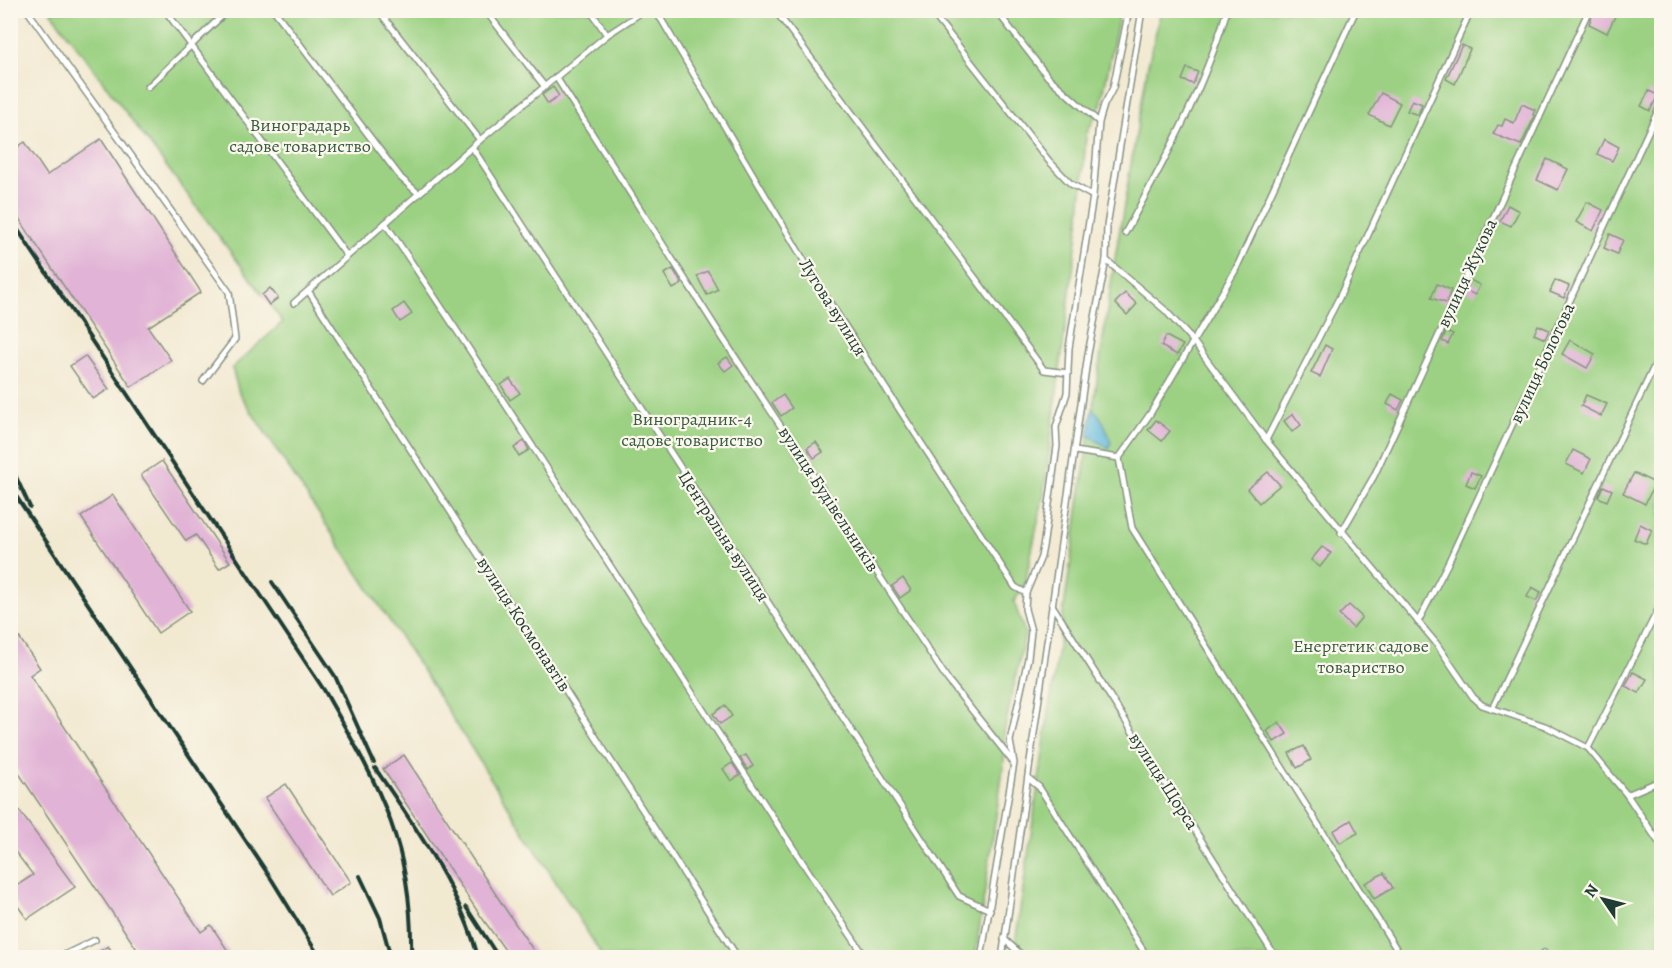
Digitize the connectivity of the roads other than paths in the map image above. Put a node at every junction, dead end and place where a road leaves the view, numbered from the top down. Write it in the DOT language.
graph roads {
  1 [pos="27,10"];
  2 [pos="165,10"];
  3 [pos="228,10"];
  4 [pos="274,10"];
  5 [pos="378,10"];
  6 [pos="485,10"];
  7 [pos="590,10"];
  8 [pos="645,10"];
  9 [pos="653,10"];
  10 [pos="774,10"];
  11 [pos="930,10"];
  12 [pos="996,10"];
  13 [pos="1129,10"];
  14 [pos="1142,10"];
  15 [pos="1227,10"];
  16 [pos="1356,10"];
  17 [pos="1471,10"];
  18 [pos="1589,10"];
  19 [pos="1002,14"];
  20 [pos="607,35"];
  21 [pos="191,45"];
  22 [pos="556,77"];
  23 [pos="148,87"];
  24 [pos="545,87"];
  25 [pos="1662,102"];
  26 [pos="1099,122"];
  27 [pos="480,140"];
  28 [pos="472,147"];
  29 [pos="418,193"];
  30 [pos="1093,196"];
  31 [pos="386,223"];
  32 [pos="1125,234"];
  33 [pos="347,256"];
  34 [pos="1106,260"];
  35 [pos="309,292"];
  36 [pos="294,303"];
  37 [pos="1193,341"];
  38 [pos="1662,350"];
  39 [pos="1068,373"];
  40 [pos="203,381"];
  41 [pos="1266,440"];
  42 [pos="1075,451"];
  43 [pos="1119,458"];
  44 [pos="1341,533"];
  45 [pos="1026,593"];
  46 [pos="1662,602"];
  47 [pos="1053,605"];
  48 [pos="1418,622"];
  49 [pos="1492,709"];
  50 [pos="1588,748"];
  51 [pos="1014,763"];
  52 [pos="1028,778"];
  53 [pos="1662,780"];
  54 [pos="1627,795"];
  55 [pos="1662,847"];
  56 [pos="990,910"];
  57 [pos="1004,939"];
  58 [pos="94,940"];
  59 [pos="58,957"];
  60 [pos="738,957"];
  61 [pos="866,957"];
  62 [pos="981,957"];
  63 [pos="1002,957"];
  64 [pos="1025,957"];
  65 [pos="1148,957"];
  66 [pos="1276,957"];
  67 [pos="1402,957"];
  1 -- 40 [label="lane"];
  2 -- 21 [label="lane"];
  3 -- 21 [label="lane"];
  4 -- 29 [label="lane"];
  5 -- 27 [label="lane"];
  6 -- 24 [label="lane"];
  7 -- 20 [label="lane"];
  8 -- 20 [label="lane"];
  9 -- 45 [label="lane, Лугова вулиця"];
  10 -- 39 [label="lane"];
  11 -- 30 [label="lane"];
  12 -- 19 [label="lane"];
  13 -- 26 [label="lane"];
  14 -- 34 [label="lane"];
  15 -- 32 [label="lane"];
  16 -- 37 [label="lane"];
  17 -- 41 [label="lane"];
  18 -- 44 [label="lane, вулиця Жукова"];
  19 -- 26 [label="lane"];
  20 -- 22 [label="lane"];
  21 -- 23 [label="lane"];
  21 -- 33 [label="lane"];
  22 -- 24 [label="lane"];
  22 -- 51 [label="lane, вулиця Будівельників"];
  24 -- 27 [label="lane"];
  25 -- 48 [label="lane, вулиця Болотова"];
  26 -- 30 [label="lane"];
  27 -- 28 [label="lane"];
  28 -- 29 [label="lane"];
  28 -- 56 [label="lane, Центральна вулиця"];
  29 -- 31 [label="lane"];
  30 -- 39 [label="lane"];
  31 -- 33 [label="lane"];
  31 -- 61 [label="lane"];
  33 -- 35 [label="lane"];
  34 -- 37 [label="lane"];
  34 -- 42 [label="lane"];
  35 -- 36 [label="lane"];
  35 -- 60 [label="lane, вулиця Космонавтів"];
  37 -- 41 [label="lane"];
  37 -- 43 [label="lane"];
  38 -- 49 [label="lane"];
  39 -- 45 [label="lane"];
  41 -- 44 [label="lane"];
  42 -- 43 [label="lane"];
  42 -- 47 [label="lane"];
  43 -- 67 [label="lane"];
  44 -- 48 [label="lane"];
  45 -- 51 [label="lane"];
  46 -- 50 [label="lane"];
  47 -- 52 [label="lane"];
  47 -- 66 [label="lane, вулиця Щорса"];
  48 -- 49 [label="lane"];
  49 -- 50 [label="lane"];
  50 -- 54 [label="lane"];
  51 -- 56 [label="lane"];
  52 -- 57 [label="lane"];
  52 -- 65 [label="lane"];
  53 -- 54 [label="lane"];
  54 -- 55 [label="lane"];
  56 -- 62 [label="lane"];
  57 -- 63 [label="lane"];
  57 -- 64 [label="lane"];
  58 -- 59 [label="lane"];
}
